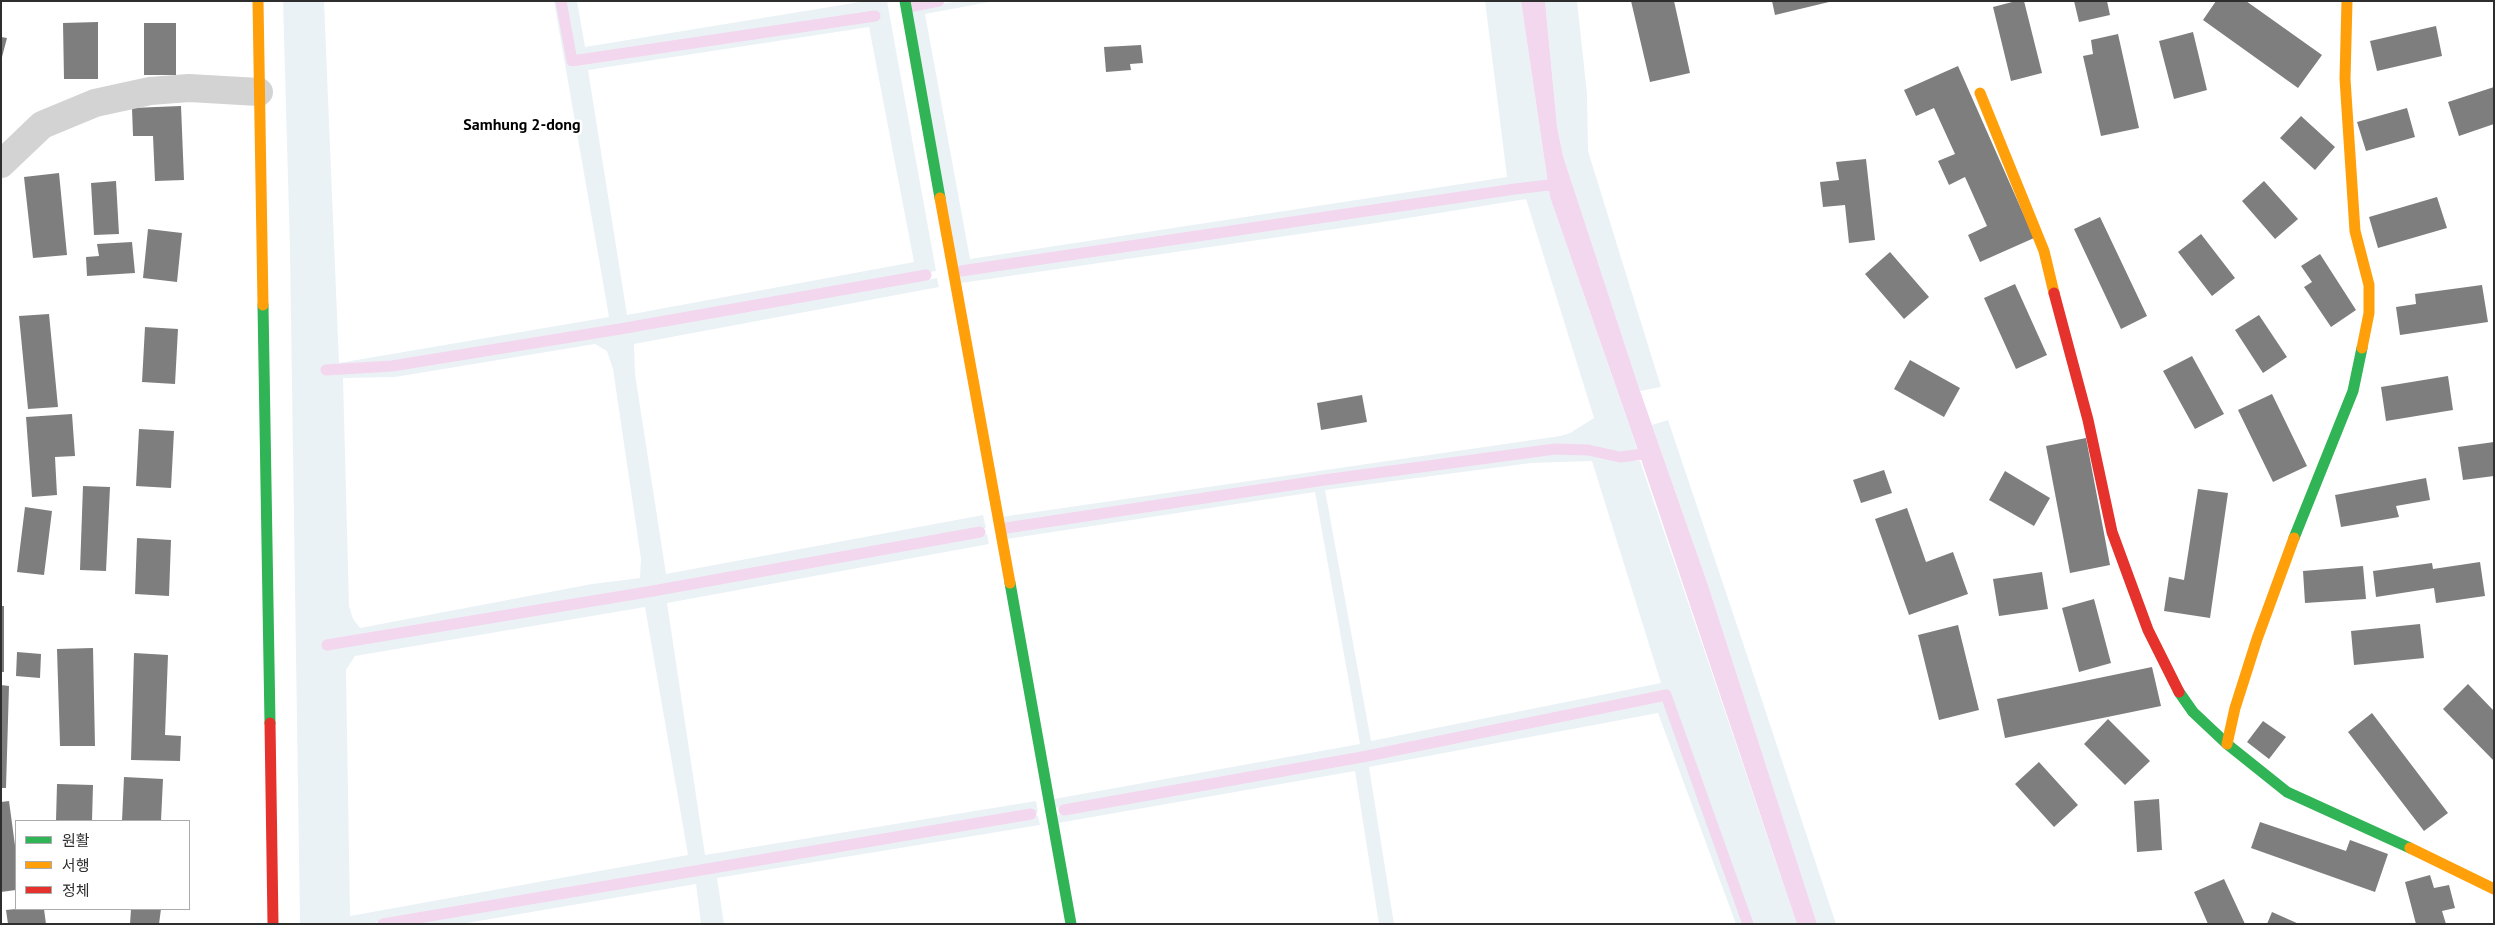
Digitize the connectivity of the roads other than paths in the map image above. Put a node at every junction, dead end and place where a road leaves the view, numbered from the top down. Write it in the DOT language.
graph roads {
  1 [pos="258,1"];
  2 [pos="905,1"];
  3 [pos="2347,1"];
  4 [pos="258,92"];
  5 [pos="1980,93"];
  6 [pos="1,164"];
  7 [pos="2227,744"];
  8 [pos="2494,889"];
  9 [pos="273,924"];
  10 [pos="1071,924"];
  1 -- 4 [label="street"];
  2 -- 10 [label="street"];
  3 -- 7 [label="street"];
  4 -- 6 [label="street"];
  4 -- 9 [label="street"];
  5 -- 7 [label="street"];
  7 -- 8 [label="street"];
}
